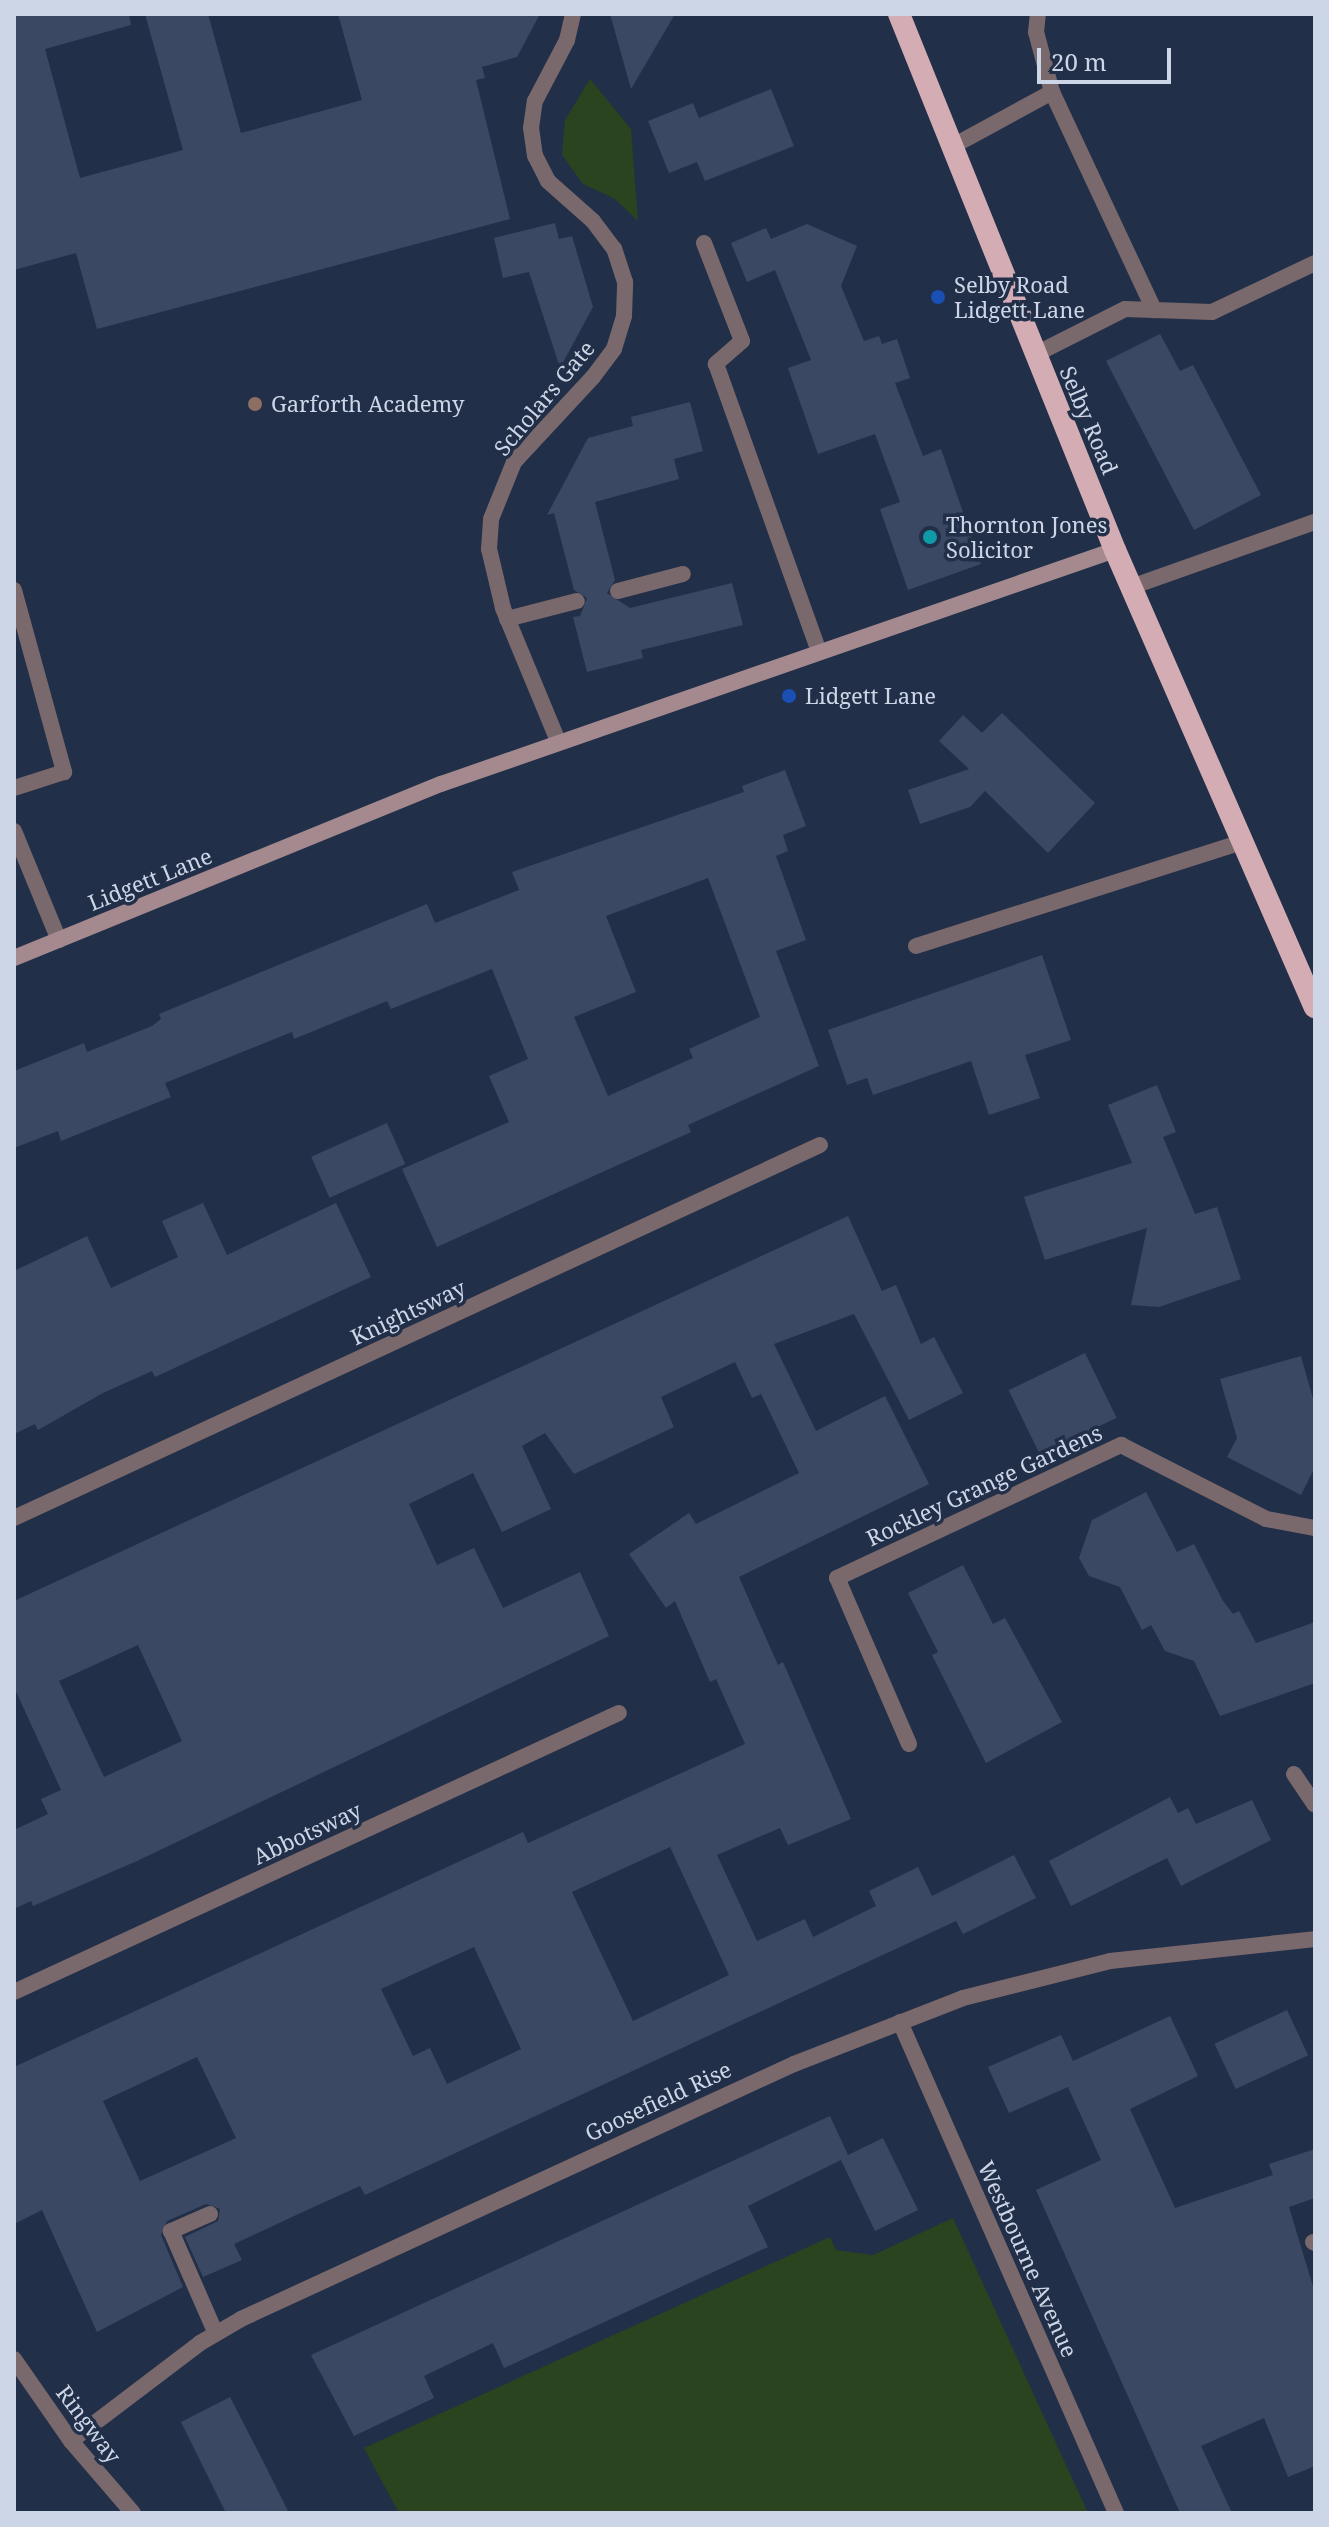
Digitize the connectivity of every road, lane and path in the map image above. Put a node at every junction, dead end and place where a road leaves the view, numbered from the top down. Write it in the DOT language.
graph roads {
  1 [pos="573,14"];
  2 [pos="899,14"];
  3 [pos="1038,14"];
  4 [pos="1052,92"];
  5 [pos="953,146"];
  6 [pos="704,243"];
  7 [pos="1315,263"];
  8 [pos="1154,310"];
  9 [pos="1034,355"];
  10 [pos="1315,522"];
  11 [pos="1115,550"];
  12 [pos="683,574"];
  13 [pos="1131,587"];
  14 [pos="14,590"];
  15 [pos="618,591"];
  16 [pos="577,601"];
  17 [pos="507,619"];
  18 [pos="819,651"];
  19 [pos="558,741"];
  20 [pos="14,788"];
  21 [pos="14,831"];
  22 [pos="1241,842"];
  23 [pos="59,940"];
  24 [pos="916,946"];
  25 [pos="14,958"];
  26 [pos="1315,1007"];
  27 [pos="820,1145"];
  28 [pos="14,1518"];
  29 [pos="1315,1528"];
  30 [pos="619,1713"];
  31 [pos="909,1744"];
  32 [pos="1294,1774"];
  33 [pos="1315,1805"];
  34 [pos="1315,1939"];
  35 [pos="14,1992"];
  36 [pos="900,2022"];
  37 [pos="210,2214"];
  38 [pos="216,2334"];
  39 [pos="14,2359"];
  40 [pos="71,2441"];
  41 [pos="133,2513"];
  42 [pos="1116,2513"];
  1 -- 17 [label="street, Scholars Gate"];
  2 -- 5 [label="highway, Selby Road"];
  3 -- 4 [label="street"];
  4 -- 5 [label="street"];
  4 -- 8 [label="street"];
  5 -- 9 [label="highway, Selby Road"];
  6 -- 18 [label="street"];
  7 -- 8 [label="street"];
  8 -- 9 [label="street"];
  9 -- 11 [label="highway, Selby Road"];
  10 -- 13 [label="street"];
  11 -- 13 [label="highway, Selby Road"];
  11 -- 18 [label="main road, Lidgett Lane"];
  12 -- 15 [label="street"];
  13 -- 22 [label="highway, Selby Road"];
  14 -- 20 [label="street"];
  16 -- 17 [label="street"];
  17 -- 19 [label="street, Scholars Gate"];
  18 -- 19 [label="main road, Lidgett Lane"];
  19 -- 23 [label="main road, Lidgett Lane"];
  21 -- 23 [label="street"];
  22 -- 24 [label="street"];
  22 -- 26 [label="highway, Selby Road"];
  23 -- 25 [label="main road, Lidgett Lane"];
  27 -- 28 [label="street, Knightsway"];
  29 -- 31 [label="street, Rockley Grange Gardens"];
  30 -- 35 [label="street, Abbotsway"];
  32 -- 33 [label="street"];
  34 -- 36 [label="street, Goosefield Rise"];
  36 -- 38 [label="street, Goosefield Rise"];
  36 -- 42 [label="street, Westbourne Avenue"];
  37 -- 38 [label="street"];
  38 -- 40 [label="street, Goosefield Rise"];
  39 -- 40 [label="street, Ringway"];
  40 -- 41 [label="street, Ringway"];
}
